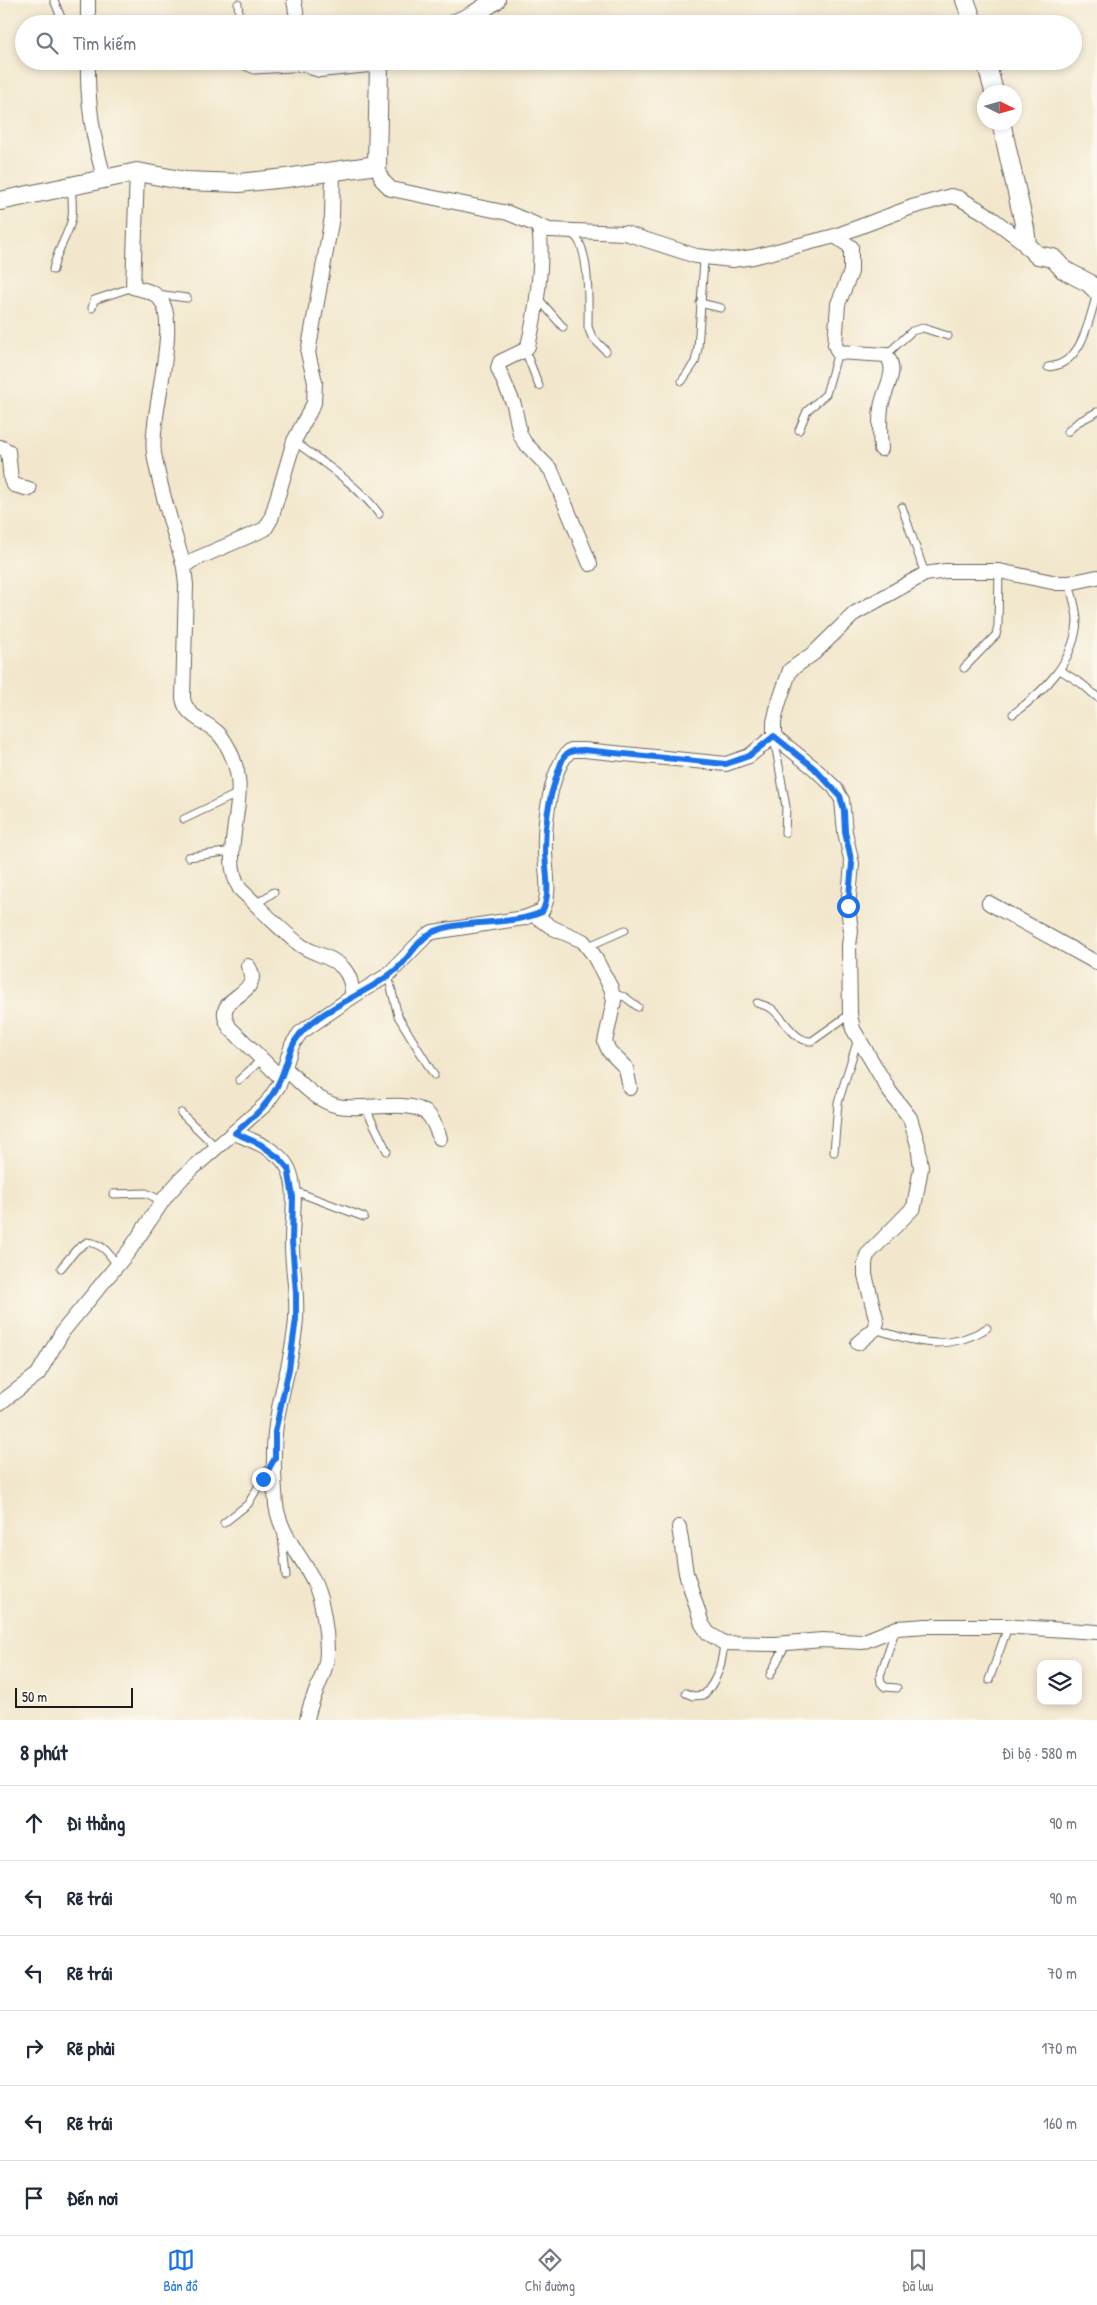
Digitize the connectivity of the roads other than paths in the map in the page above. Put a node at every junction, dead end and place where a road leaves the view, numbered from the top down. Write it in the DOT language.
graph roads {
  1 [pos="54,0"];
  2 [pos="88,0"];
  3 [pos="294,0"];
  4 [pos="496,0"];
  5 [pos="965,0"];
  6 [pos="238,4"];
  7 [pos="60,15"];
  8 [pos="88,15"];
  9 [pos="239,15"];
  10 [pos="296,15"];
  11 [pos="473,15"];
  12 [pos="971,15"];
  13 [pos="88,70"];
  14 [pos="380,70"];
  15 [pos="988,70"];
  16 [pos="992,85"];
  17 [pos="1003,130"];
  18 [pos="377,166"];
  19 [pos="334,171"];
  20 [pos="137,172"];
  21 [pos="105,180"];
  22 [pos="71,184"];
  23 [pos="0,201"];
  24 [pos="540,228"];
  25 [pos="562,231"];
  26 [pos="835,236"];
  27 [pos="1027,245"];
  28 [pos="698,257"];
  29 [pos="53,270"];
  30 [pos="133,287"];
  31 [pos="1097,292"];
  32 [pos="154,293"];
  33 [pos="536,296"];
  34 [pos="187,298"];
  35 [pos="700,303"];
  36 [pos="92,308"];
  37 [pos="721,308"];
  38 [pos="563,328"];
  39 [pos="948,336"];
  40 [pos="525,350"];
  41 [pos="606,351"];
  42 [pos="838,352"];
  43 [pos="886,355"];
  44 [pos="1048,367"];
  45 [pos="682,381"];
  46 [pos="539,386"];
  47 [pos="1097,412"];
  48 [pos="799,430"];
  49 [pos="1068,432"];
  50 [pos="294,441"];
  51 [pos="0,447"];
  52 [pos="881,449"];
  53 [pos="30,489"];
  54 [pos="902,507"];
  55 [pos="379,514"];
  56 [pos="590,564"];
  57 [pos="184,567"];
  58 [pos="999,571"];
  59 [pos="925,574"];
  60 [pos="1097,578"];
  61 [pos="1069,583"];
  62 [pos="964,668"];
  63 [pos="1060,670"];
  64 [pos="1097,698"];
  65 [pos="1013,714"];
  66 [pos="774,736"];
  67 [pos="238,793"];
  68 [pos="184,819"];
  69 [pos="785,833"];
  70 [pos="233,851"];
  71 [pos="188,857"];
  72 [pos="274,892"];
  73 [pos="989,902"];
  74 [pos="256,904"];
  75 [pos="534,915"];
  76 [pos="626,930"];
  77 [pos="589,946"];
  78 [pos="1097,963"];
  79 [pos="248,966"];
  80 [pos="388,975"];
  81 [pos="613,994"];
  82 [pos="352,997"];
  83 [pos="757,1003"];
  84 [pos="638,1007"];
  85 [pos="850,1014"];
  86 [pos="858,1038"];
  87 [pos="262,1058"];
  88 [pos="283,1073"];
  89 [pos="434,1075"];
  90 [pos="239,1080"];
  91 [pos="630,1088"];
  92 [pos="366,1109"];
  93 [pos="181,1113"];
  94 [pos="235,1133"];
  95 [pos="440,1138"];
  96 [pos="216,1147"];
  97 [pos="387,1151"];
  98 [pos="834,1152"];
  99 [pos="292,1190"];
  100 [pos="114,1194"];
  101 [pos="162,1201"];
  102 [pos="364,1217"];
  103 [pos="117,1265"];
  104 [pos="61,1268"];
  105 [pos="987,1328"];
  106 [pos="875,1329"];
  107 [pos="858,1343"];
  108 [pos="0,1403"];
  109 [pos="275,1458"];
  110 [pos="224,1523"];
  111 [pos="281,1526"];
  112 [pos="678,1528"];
  113 [pos="286,1576"];
  114 [pos="1008,1626"];
  115 [pos="896,1628"];
  116 [pos="1097,1632"];
  117 [pos="787,1642"];
  118 [pos="724,1643"];
  119 [pos="770,1675"];
  120 [pos="989,1680"];
  121 [pos="896,1688"];
  122 [pos="686,1693"];
  123 [pos="307,1720"];
  1 -- 7 [label="lane"];
  2 -- 8 [label="street"];
  3 -- 10 [label="street"];
  4 -- 11 [label="street"];
  5 -- 12 [label="street"];
  6 -- 9 [label="lane"];
  13 -- 21 [label="street"];
  14 -- 18 [label="street"];
  15 -- 16 [label="street"];
  17 -- 27 [label="street"];
  18 -- 19 [label="street"];
  18 -- 24 [label="street"];
  19 -- 20 [label="street"];
  19 -- 50 [label="street"];
  20 -- 21 [label="street"];
  20 -- 30 [label="street"];
  21 -- 22 [label="street"];
  22 -- 23 [label="street"];
  22 -- 29 [label="lane"];
  24 -- 25 [label="street"];
  24 -- 33 [label="street"];
  25 -- 28 [label="street"];
  25 -- 41 [label="lane"];
  26 -- 27 [label="street"];
  26 -- 28 [label="street"];
  26 -- 42 [label="street"];
  27 -- 31 [label="street"];
  28 -- 35 [label="lane"];
  30 -- 32 [label="street"];
  30 -- 36 [label="lane"];
  31 -- 44 [label="lane"];
  32 -- 34 [label="lane"];
  32 -- 57 [label="street"];
  33 -- 38 [label="lane"];
  33 -- 40 [label="street"];
  35 -- 37 [label="lane"];
  35 -- 45 [label="lane"];
  39 -- 43 [label="lane"];
  40 -- 46 [label="lane"];
  40 -- 56 [label="street"];
  42 -- 43 [label="street"];
  42 -- 48 [label="lane"];
  43 -- 52 [label="street"];
  47 -- 49 [label="lane"];
  50 -- 55 [label="lane"];
  50 -- 57 [label="street"];
  51 -- 53 [label="street"];
  54 -- 59 [label="lane"];
  57 -- 67 [label="street"];
  58 -- 59 [label="street"];
  58 -- 61 [label="street"];
  58 -- 62 [label="lane"];
  59 -- 66 [label="street"];
  60 -- 61 [label="street"];
  61 -- 63 [label="lane"];
  63 -- 64 [label="lane"];
  63 -- 65 [label="lane"];
  66 -- 69 [label="lane"];
  66 -- 75 [label="street"];
  66 -- 85 [label="street"];
  67 -- 68 [label="lane"];
  67 -- 70 [label="street"];
  70 -- 71 [label="lane"];
  70 -- 74 [label="street"];
  72 -- 74 [label="lane"];
  73 -- 78 [label="street"];
  74 -- 82 [label="street"];
  75 -- 77 [label="street"];
  75 -- 80 [label="street"];
  76 -- 77 [label="lane"];
  77 -- 81 [label="street"];
  79 -- 87 [label="street"];
  80 -- 82 [label="street"];
  80 -- 89 [label="lane"];
  81 -- 84 [label="lane"];
  81 -- 91 [label="street"];
  82 -- 88 [label="street"];
  83 -- 85 [label="lane"];
  85 -- 86 [label="street"];
  86 -- 98 [label="lane"];
  86 -- 106 [label="street"];
  87 -- 88 [label="street"];
  87 -- 90 [label="lane"];
  88 -- 92 [label="street"];
  88 -- 94 [label="street"];
  92 -- 95 [label="street"];
  92 -- 97 [label="lane"];
  93 -- 96 [label="lane"];
  94 -- 96 [label="street"];
  94 -- 99 [label="street"];
  96 -- 101 [label="street"];
  99 -- 102 [label="lane"];
  99 -- 109 [label="street"];
  100 -- 101 [label="lane"];
  101 -- 103 [label="street"];
  103 -- 104 [label="lane"];
  103 -- 108 [label="street"];
  105 -- 106 [label="lane"];
  106 -- 107 [label="street"];
  109 -- 110 [label="lane"];
  109 -- 111 [label="street"];
  111 -- 113 [label="lane"];
  111 -- 123 [label="street"];
  112 -- 118 [label="street"];
  114 -- 115 [label="street"];
  114 -- 116 [label="street"];
  114 -- 120 [label="lane"];
  115 -- 117 [label="street"];
  115 -- 121 [label="lane"];
  117 -- 118 [label="street"];
  117 -- 119 [label="lane"];
  118 -- 122 [label="lane"];
}
